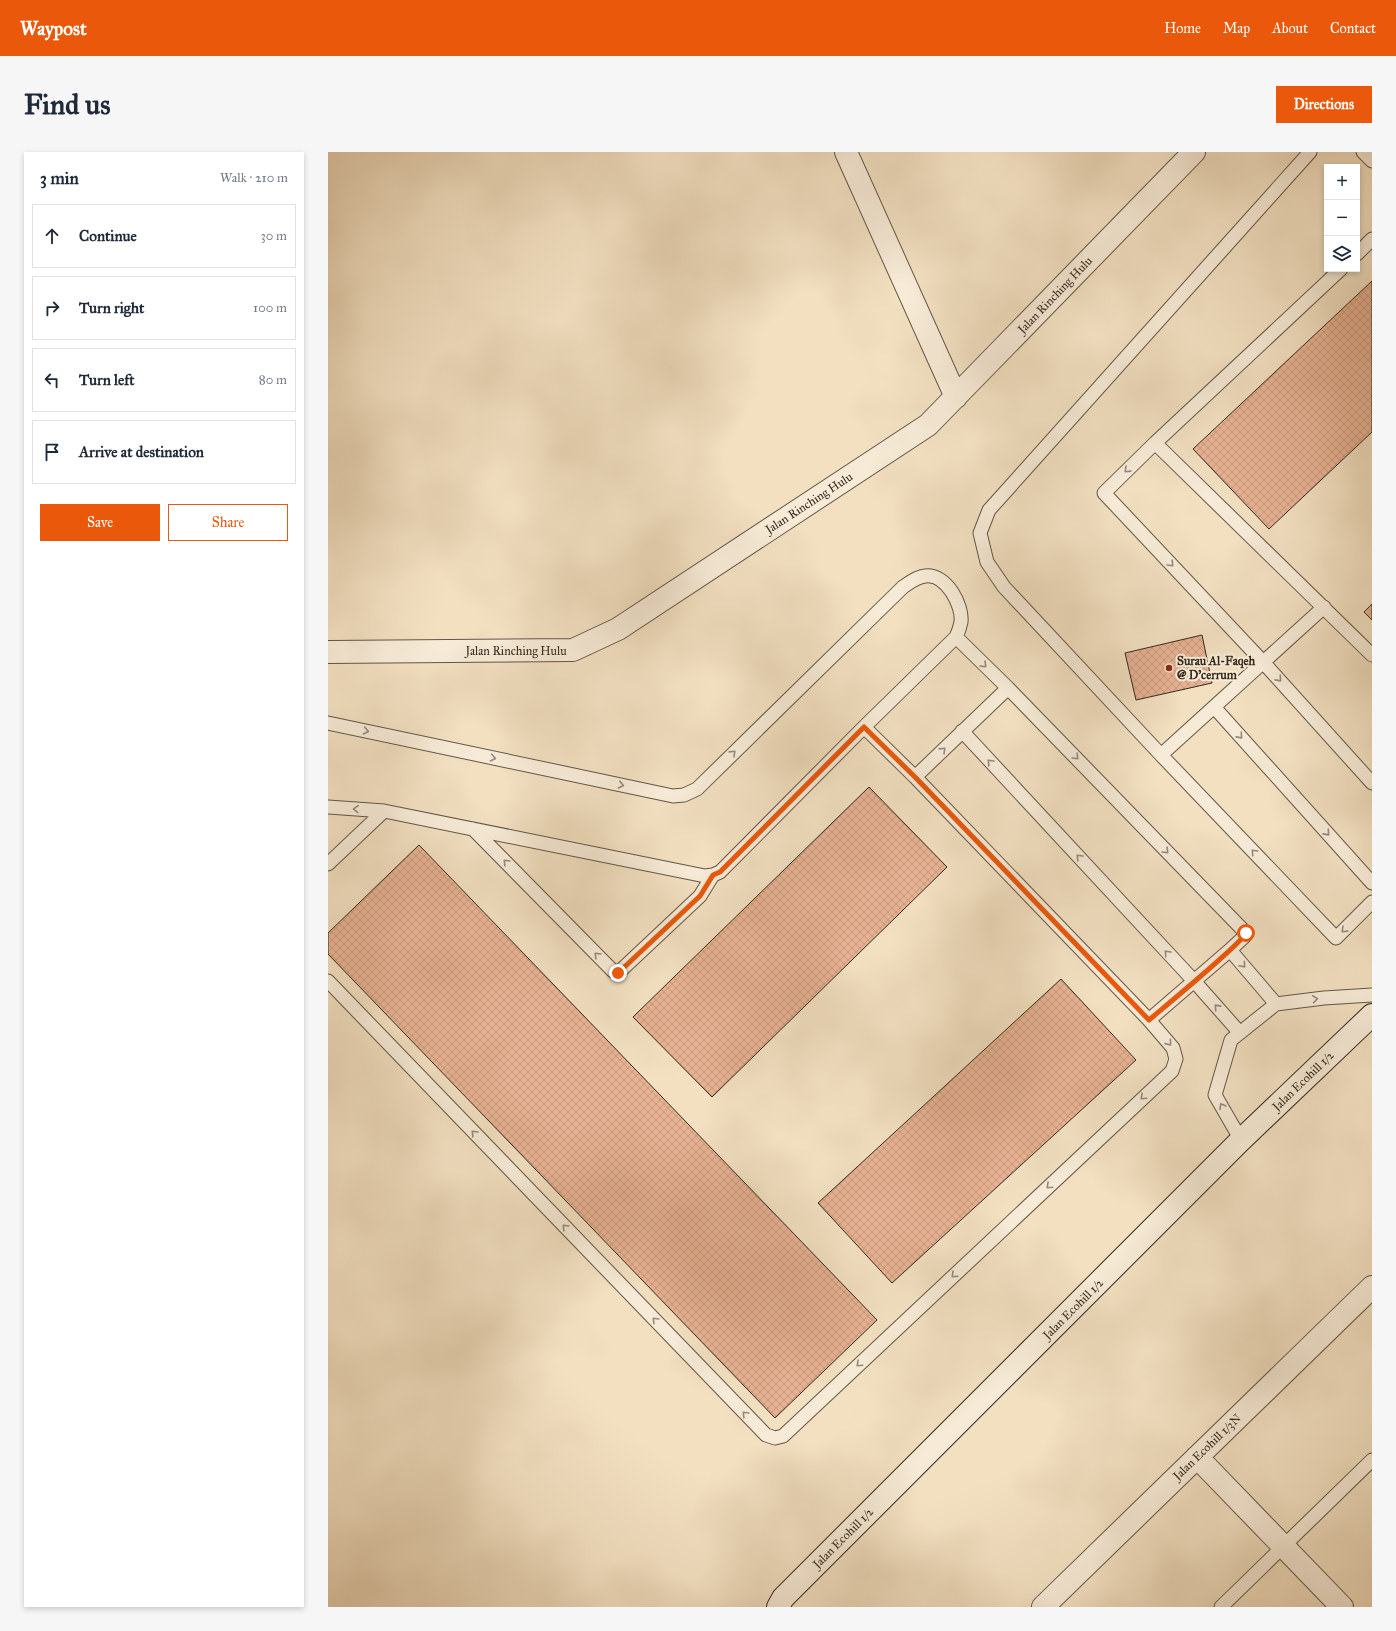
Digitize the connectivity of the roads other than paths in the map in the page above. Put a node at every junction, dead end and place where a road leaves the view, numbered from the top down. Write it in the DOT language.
graph roads {
  1 [pos="846,152"];
  2 [pos="1194,152"];
  3 [pos="1310,152"];
  4 [pos="1363,152"];
  5 [pos="1372,161"];
  6 [pos="1372,239"];
  7 [pos="1360,251"];
  8 [pos="1338,272"];
  9 [pos="956,397"];
  10 [pos="1155,443"];
  11 [pos="1324,607"];
  12 [pos="956,638"];
  13 [pos="328,652"];
  14 [pos="1372,655"];
  15 [pos="1264,662"];
  16 [pos="1008,688"];
  17 [pos="1214,707"];
  18 [pos="328,723"];
  19 [pos="864,727"];
  20 [pos="962,731"];
  21 [pos="1161,755"];
  22 [pos="915,777"];
  23 [pos="1372,783"];
  24 [pos="328,807"];
  25 [pos="384,811"];
  26 [pos="473,829"];
  27 [pos="328,864"];
  28 [pos="713,875"];
  29 [pos="1372,883"];
  30 [pos="1372,902"];
  31 [pos="1230,950"];
  32 [pos="328,981"];
  33 [pos="1194,981"];
  34 [pos="1372,995"];
  35 [pos="1276,1004"];
  36 [pos="1372,1015"];
  37 [pos="1149,1020"];
  38 [pos="1240,1033"];
  39 [pos="1241,1140"];
  40 [pos="1372,1287"];
  41 [pos="1197,1457"];
  42 [pos="1372,1460"];
  43 [pos="1283,1546"];
  44 [pos="778,1607"];
  45 [pos="1043,1607"];
  46 [pos="1221,1607"];
  47 [pos="1342,1607"];
  1 -- 9 [label="street"];
  2 -- 9 [label="street, Jalan Rinching Hulu"];
  3 -- 21 [label="lane"];
  4 -- 5 [label="lane"];
  6 -- 7 [label="lane"];
  8 -- 10 [label="lane"];
  9 -- 13 [label="street, Jalan Rinching Hulu"];
  10 -- 11 [label="lane"];
  10 -- 15 [label="lane, one-way"];
  11 -- 14 [label="lane"];
  11 -- 15 [label="lane"];
  12 -- 16 [label="lane, one-way"];
  18 -- 12 [label="lane, one-way"];
  12 -- 19 [label="lane"];
  15 -- 17 [label="lane"];
  15 -- 23 [label="lane, one-way"];
  16 -- 20 [label="lane"];
  16 -- 31 [label="lane, one-way"];
  17 -- 21 [label="lane"];
  17 -- 29 [label="lane, one-way"];
  19 -- 22 [label="lane"];
  19 -- 28 [label="lane"];
  22 -- 20 [label="lane, one-way"];
  33 -- 20 [label="lane, one-way"];
  30 -- 21 [label="lane, one-way"];
  22 -- 37 [label="lane"];
  25 -- 24 [label="lane, one-way"];
  25 -- 26 [label="lane"];
  25 -- 27 [label="lane"];
  26 -- 28 [label="lane"];
  28 -- 26 [label="lane, one-way"];
  31 -- 33 [label="lane"];
  31 -- 35 [label="lane, one-way"];
  37 -- 32 [label="lane, one-way"];
  33 -- 37 [label="lane"];
  38 -- 33 [label="lane, one-way"];
  35 -- 34 [label="lane, one-way"];
  35 -- 38 [label="lane"];
  36 -- 39 [label="street, Jalan Ecohill 1/2"];
  39 -- 38 [label="lane, one-way"];
  39 -- 44 [label="street, Jalan Ecohill 1/2"];
  40 -- 41 [label="street, Jalan Ecohill 1/3N"];
  41 -- 43 [label="street"];
  41 -- 45 [label="street, Jalan Ecohill 1/3N"];
  42 -- 43 [label="lane"];
  43 -- 46 [label="lane"];
  43 -- 47 [label="street"];
}
